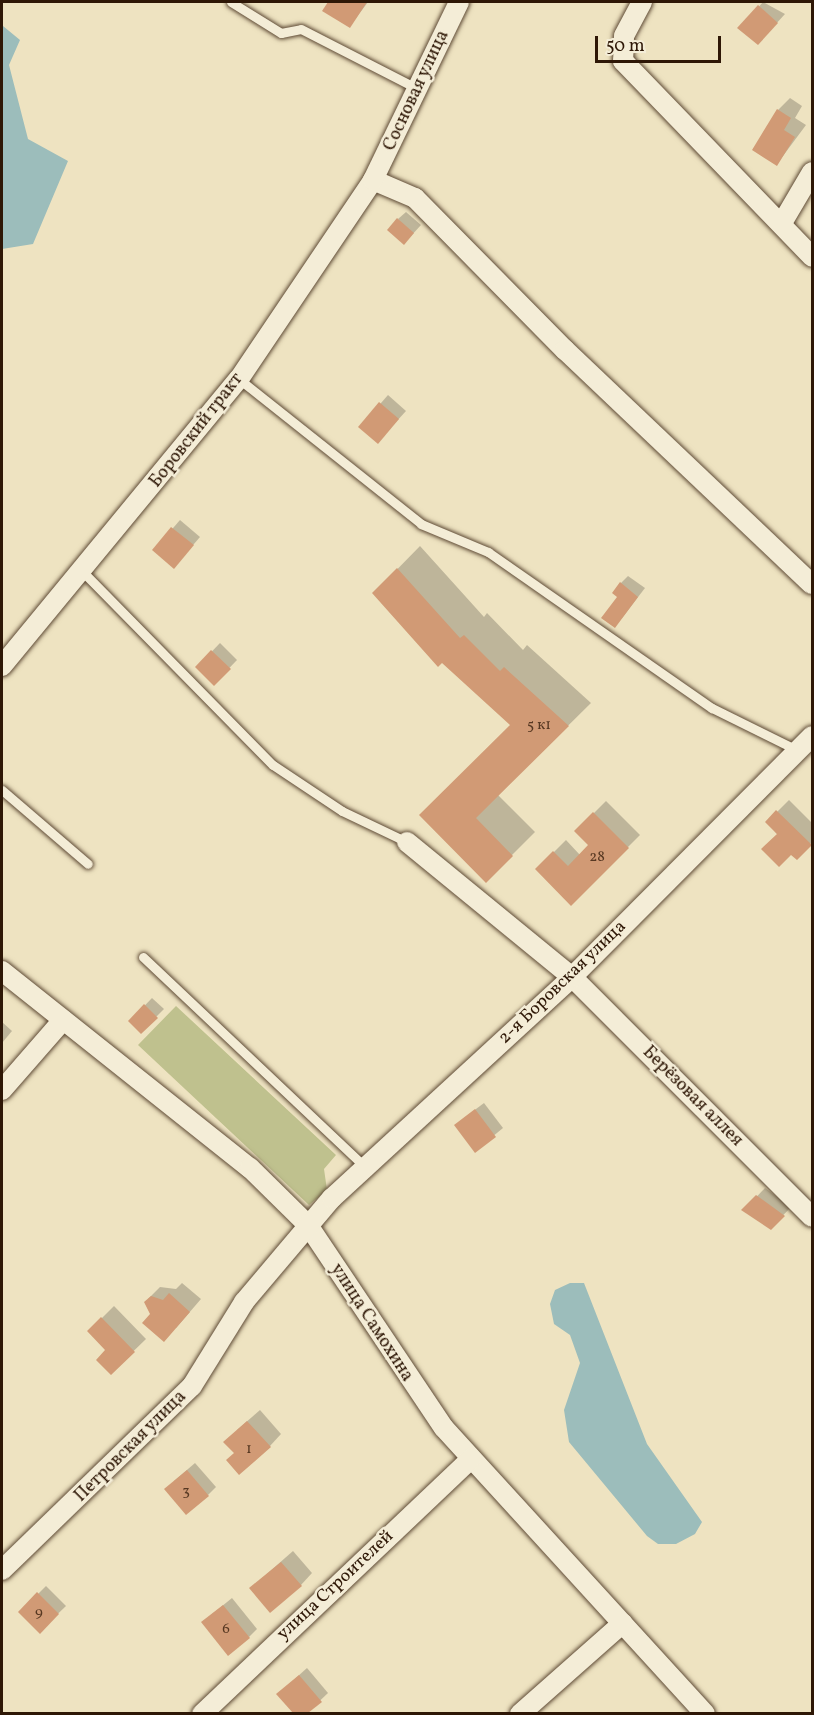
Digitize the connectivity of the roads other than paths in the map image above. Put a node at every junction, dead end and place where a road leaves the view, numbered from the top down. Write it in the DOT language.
graph roads {
  1 [pos="231,2"];
  2 [pos="459,2"];
  3 [pos="642,2"];
  4 [pos="418,89"];
  5 [pos="813,172"];
  6 [pos="373,180"];
  7 [pos="782,224"];
  8 [pos="813,257"];
  9 [pos="239,379"];
  10 [pos="84,573"];
  11 [pos="813,584"];
  12 [pos="2,666"];
  13 [pos="813,736"];
  14 [pos="799,751"];
  15 [pos="2,790"];
  16 [pos="407,842"];
  17 [pos="88,864"];
  18 [pos="143,957"];
  19 [pos="2,971"];
  20 [pos="572,977"];
  21 [pos="63,1020"];
  22 [pos="2,1090"];
  23 [pos="365,1167"];
  24 [pos="813,1217"];
  25 [pos="308,1225"];
  26 [pos="471,1459"];
  27 [pos="2,1570"];
  28 [pos="623,1623"];
  29 [pos="202,1713"];
  30 [pos="520,1713"];
  31 [pos="705,1713"];
  1 -- 4 [label="lane"];
  2 -- 4 [label="street, Сосновая улица"];
  3 -- 7 [label="street"];
  4 -- 6 [label="street, Сосновая улица"];
  5 -- 7 [label="street"];
  6 -- 9 [label="street, Боровский тракт"];
  6 -- 11 [label="street"];
  7 -- 8 [label="street"];
  9 -- 10 [label="street, Боровский тракт"];
  9 -- 14 [label="lane"];
  10 -- 12 [label="street, Боровский тракт"];
  10 -- 16 [label="lane"];
  13 -- 14 [label="street, 2-я Боровская улица"];
  14 -- 20 [label="street, 2-я Боровская улица"];
  15 -- 17 [label="lane"];
  16 -- 20 [label="street, Берёзовая аллея"];
  18 -- 23 [label="lane"];
  19 -- 21 [label="street, улица Самохина"];
  20 -- 23 [label="street, 2-я Боровская улица"];
  20 -- 24 [label="street, Берёзовая аллея"];
  21 -- 22 [label="street"];
  21 -- 25 [label="street, улица Самохина"];
  23 -- 25 [label="street, 2-я Боровская улица"];
  25 -- 26 [label="street, улица Самохина"];
  25 -- 27 [label="street, Петровская улица"];
  26 -- 28 [label="street, улица Самохина"];
  26 -- 29 [label="street, улица Строителей"];
  28 -- 30 [label="street"];
  28 -- 31 [label="street, улица Самохина"];
}
